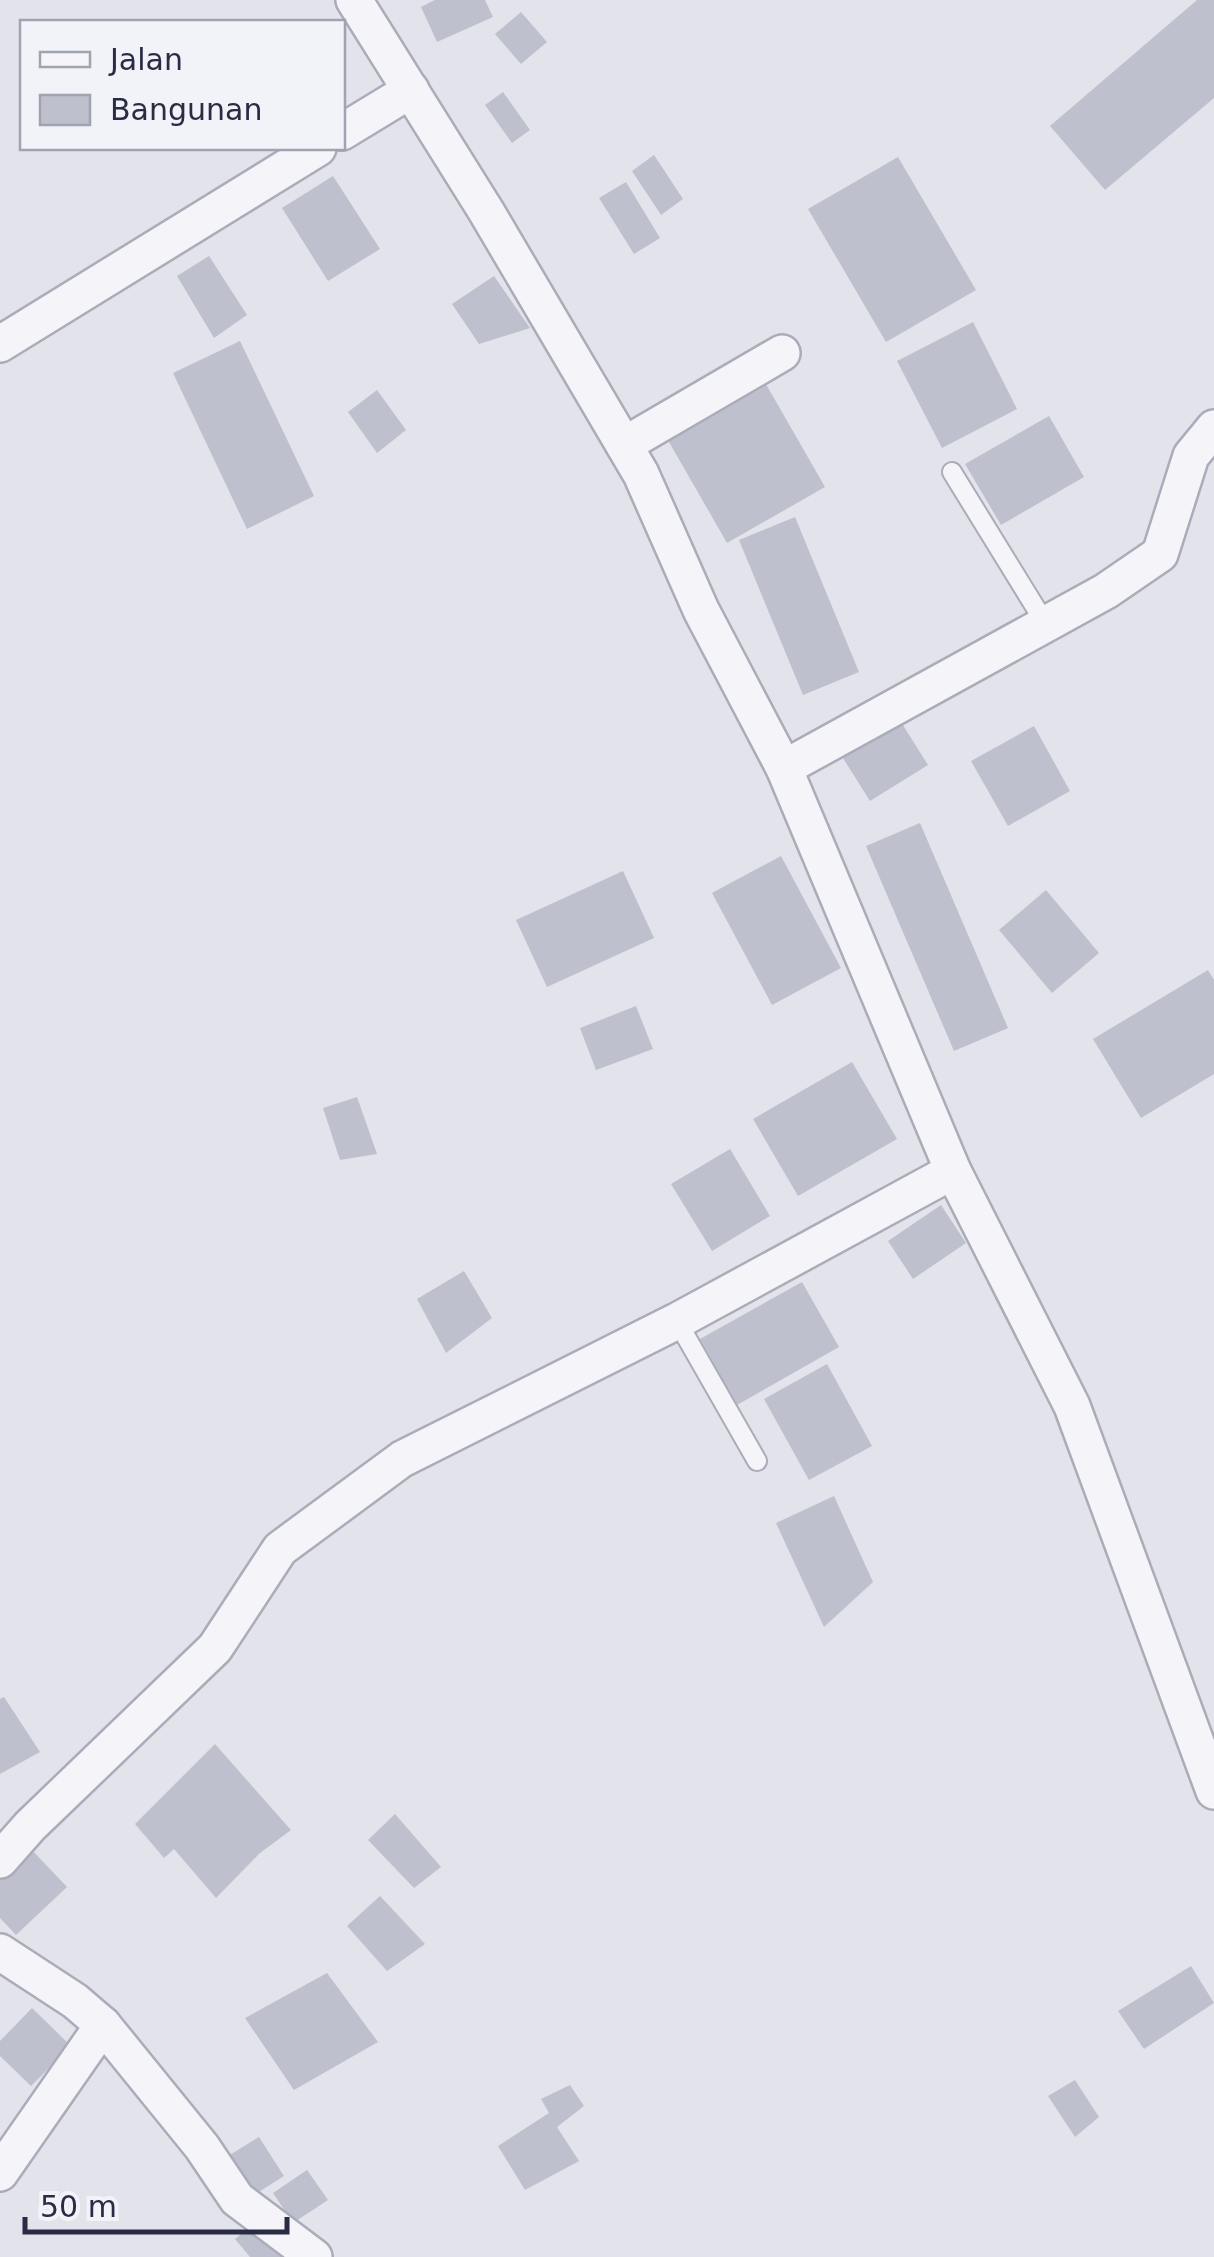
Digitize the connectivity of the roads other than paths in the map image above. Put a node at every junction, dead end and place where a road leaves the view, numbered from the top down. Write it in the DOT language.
graph roads {
  1 [pos="354,0"];
  2 [pos="411,90"];
  3 [pos="345,130"];
  4 [pos="315,150"];
  5 [pos="0,344"];
  6 [pos="782,354"];
  7 [pos="1214,428"];
  8 [pos="624,445"];
  9 [pos="952,472"];
  10 [pos="1045,623"];
  11 [pos="784,768"];
  12 [pos="952,1171"];
  13 [pos="678,1321"];
  14 [pos="758,1461"];
  15 [pos="1214,1791"];
  16 [pos="0,1860"];
  17 [pos="0,1952"];
  18 [pos="103,2025"];
  19 [pos="0,2173"];
  20 [pos="314,2257"];
  1 -- 2 [label="street"];
  2 -- 3 [label="street"];
  2 -- 8 [label="street"];
  4 -- 5 [label="street"];
  6 -- 8 [label="street"];
  7 -- 10 [label="street"];
  8 -- 11 [label="street"];
  9 -- 10 [label="lane"];
  10 -- 11 [label="street"];
  11 -- 12 [label="street"];
  12 -- 13 [label="street"];
  12 -- 15 [label="street"];
  13 -- 14 [label="lane"];
  13 -- 16 [label="street"];
  17 -- 18 [label="street"];
  18 -- 19 [label="street"];
  18 -- 20 [label="street"];
}
